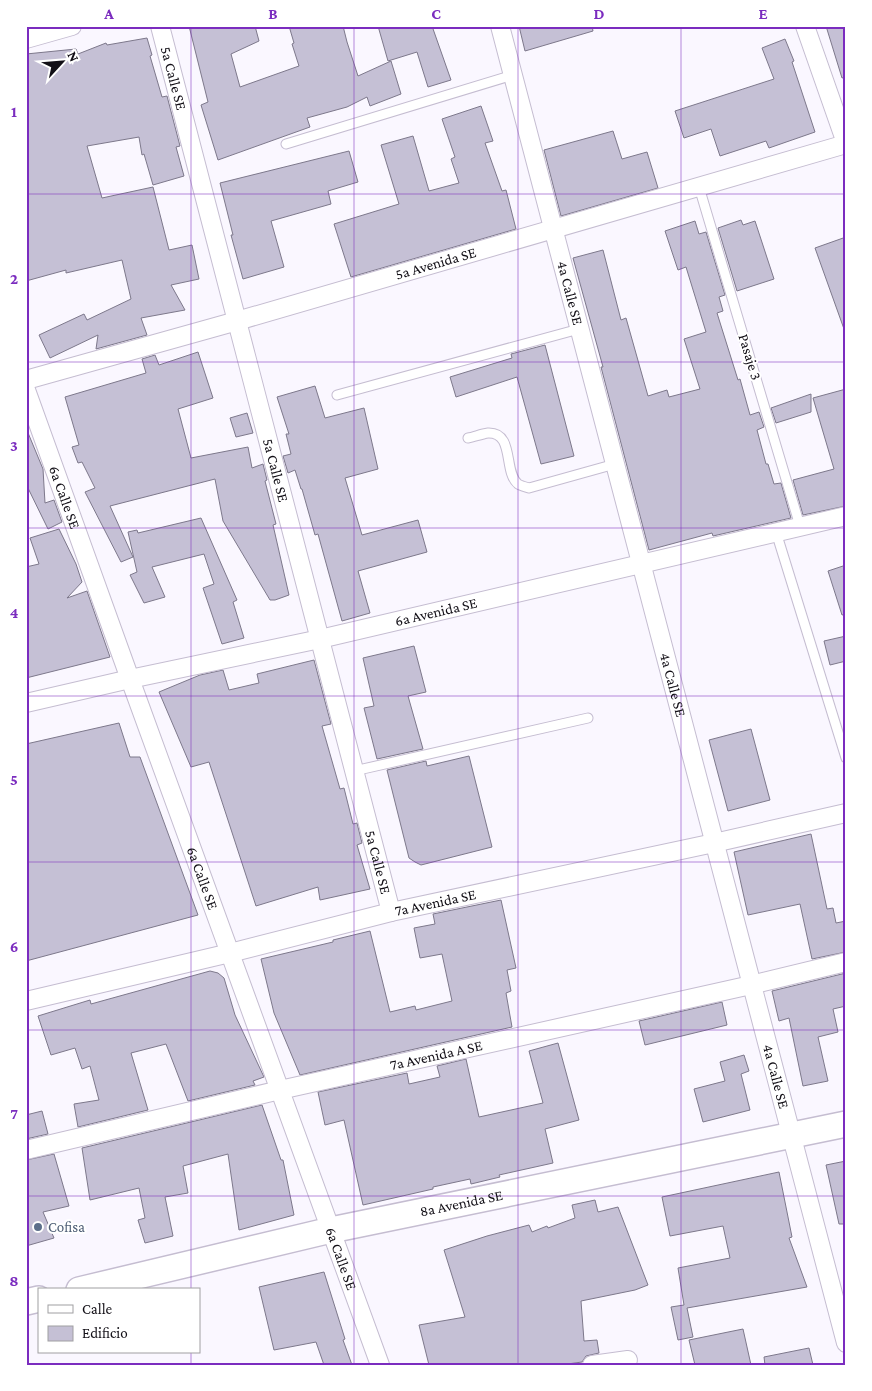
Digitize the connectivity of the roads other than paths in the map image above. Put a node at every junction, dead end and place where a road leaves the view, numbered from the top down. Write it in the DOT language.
graph roads {
  1 [pos="72,26"];
  2 [pos="160,26"];
  3 [pos="500,26"];
  4 [pos="805,26"];
  5 [pos="26,39"];
  6 [pos="513,76"];
  7 [pos="846,143"];
  8 [pos="286,144"];
  9 [pos="699,187"];
  10 [pos="553,229"];
  11 [pos="237,321"];
  12 [pos="579,329"];
  13 [pos="26,380"];
  14 [pos="26,390"];
  15 [pos="337,395"];
  16 [pos="468,438"];
  17 [pos="615,464"];
  18 [pos="846,516"];
  19 [pos="800,526"];
  20 [pos="776,532"];
  21 [pos="641,564"];
  22 [pos="320,639"];
  23 [pos="130,679"];
  24 [pos="26,703"];
  25 [pos="588,718"];
  26 [pos="846,758"];
  27 [pos="354,771"];
  28 [pos="846,813"];
  29 [pos="714,843"];
  30 [pos="391,912"];
  31 [pos="230,953"];
  32 [pos="846,962"];
  33 [pos="751,985"];
  34 [pos="26,1001"];
  35 [pos="280,1090"];
  36 [pos="846,1124"];
  37 [pos="791,1136"];
  38 [pos="26,1150"];
  39 [pos="331,1230"];
  40 [pos="87,1288"];
  41 [pos="846,1343"];
  42 [pos="628,1360"];
  43 [pos="380,1365"];
  44 [pos="592,1365"];
  1 -- 5 [label="street"];
  2 -- 11 [label="street, 5a Calle SE"];
  3 -- 6 [label="street, 4a Calle SE"];
  4 -- 7 [label="street"];
  6 -- 8 [label="lane"];
  6 -- 10 [label="street, 4a Calle SE"];
  7 -- 9 [label="street, 5a Avenida SE"];
  9 -- 10 [label="street, 5a Avenida SE"];
  9 -- 19 [label="lane, Pasaje 3"];
  10 -- 11 [label="street, 5a Avenida SE"];
  10 -- 12 [label="street, 4a Calle SE"];
  11 -- 13 [label="street, 5a Avenida SE"];
  11 -- 22 [label="street, 5a Calle SE"];
  12 -- 15 [label="lane"];
  12 -- 17 [label="street, 4a Calle SE"];
  14 -- 23 [label="street, 6a Calle SE"];
  16 -- 17 [label="lane"];
  17 -- 21 [label="street, 4a Calle SE"];
  18 -- 19 [label="street, 6a Avenida SE"];
  19 -- 20 [label="street, 6a Avenida SE"];
  20 -- 21 [label="street, 6a Avenida SE"];
  20 -- 26 [label="lane"];
  21 -- 22 [label="street, 6a Avenida SE"];
  21 -- 29 [label="street, 4a Calle SE"];
  22 -- 23 [label="street, 6a Avenida SE"];
  22 -- 27 [label="street, 5a Calle SE"];
  23 -- 24 [label="street, 6a Avenida SE"];
  23 -- 31 [label="street, 6a Calle SE"];
  25 -- 27 [label="lane"];
  27 -- 30 [label="street, 5a Calle SE"];
  28 -- 29 [label="street, 7a Avenida SE"];
  29 -- 30 [label="street, 7a Avenida SE"];
  29 -- 33 [label="street, 4a Calle SE"];
  30 -- 31 [label="street, 7a Avenida SE"];
  31 -- 34 [label="street, 7a Avenida SE"];
  31 -- 35 [label="street, 6a Calle SE"];
  32 -- 33 [label="street, 7a Avenida A SE"];
  33 -- 35 [label="street, 7a Avenida A SE"];
  33 -- 37 [label="street, 4a Calle SE"];
  35 -- 38 [label="street, 7a Avenida A SE"];
  35 -- 39 [label="street, 6a Calle SE"];
  36 -- 37 [label="street, 8a Avenida SE"];
  37 -- 39 [label="street, 8a Avenida SE"];
  37 -- 41 [label="street, 4a Calle SE"];
  39 -- 40 [label="street, 8a Avenida SE"];
  39 -- 43 [label="street, 6a Calle SE"];
  42 -- 44 [label="street"];
}
